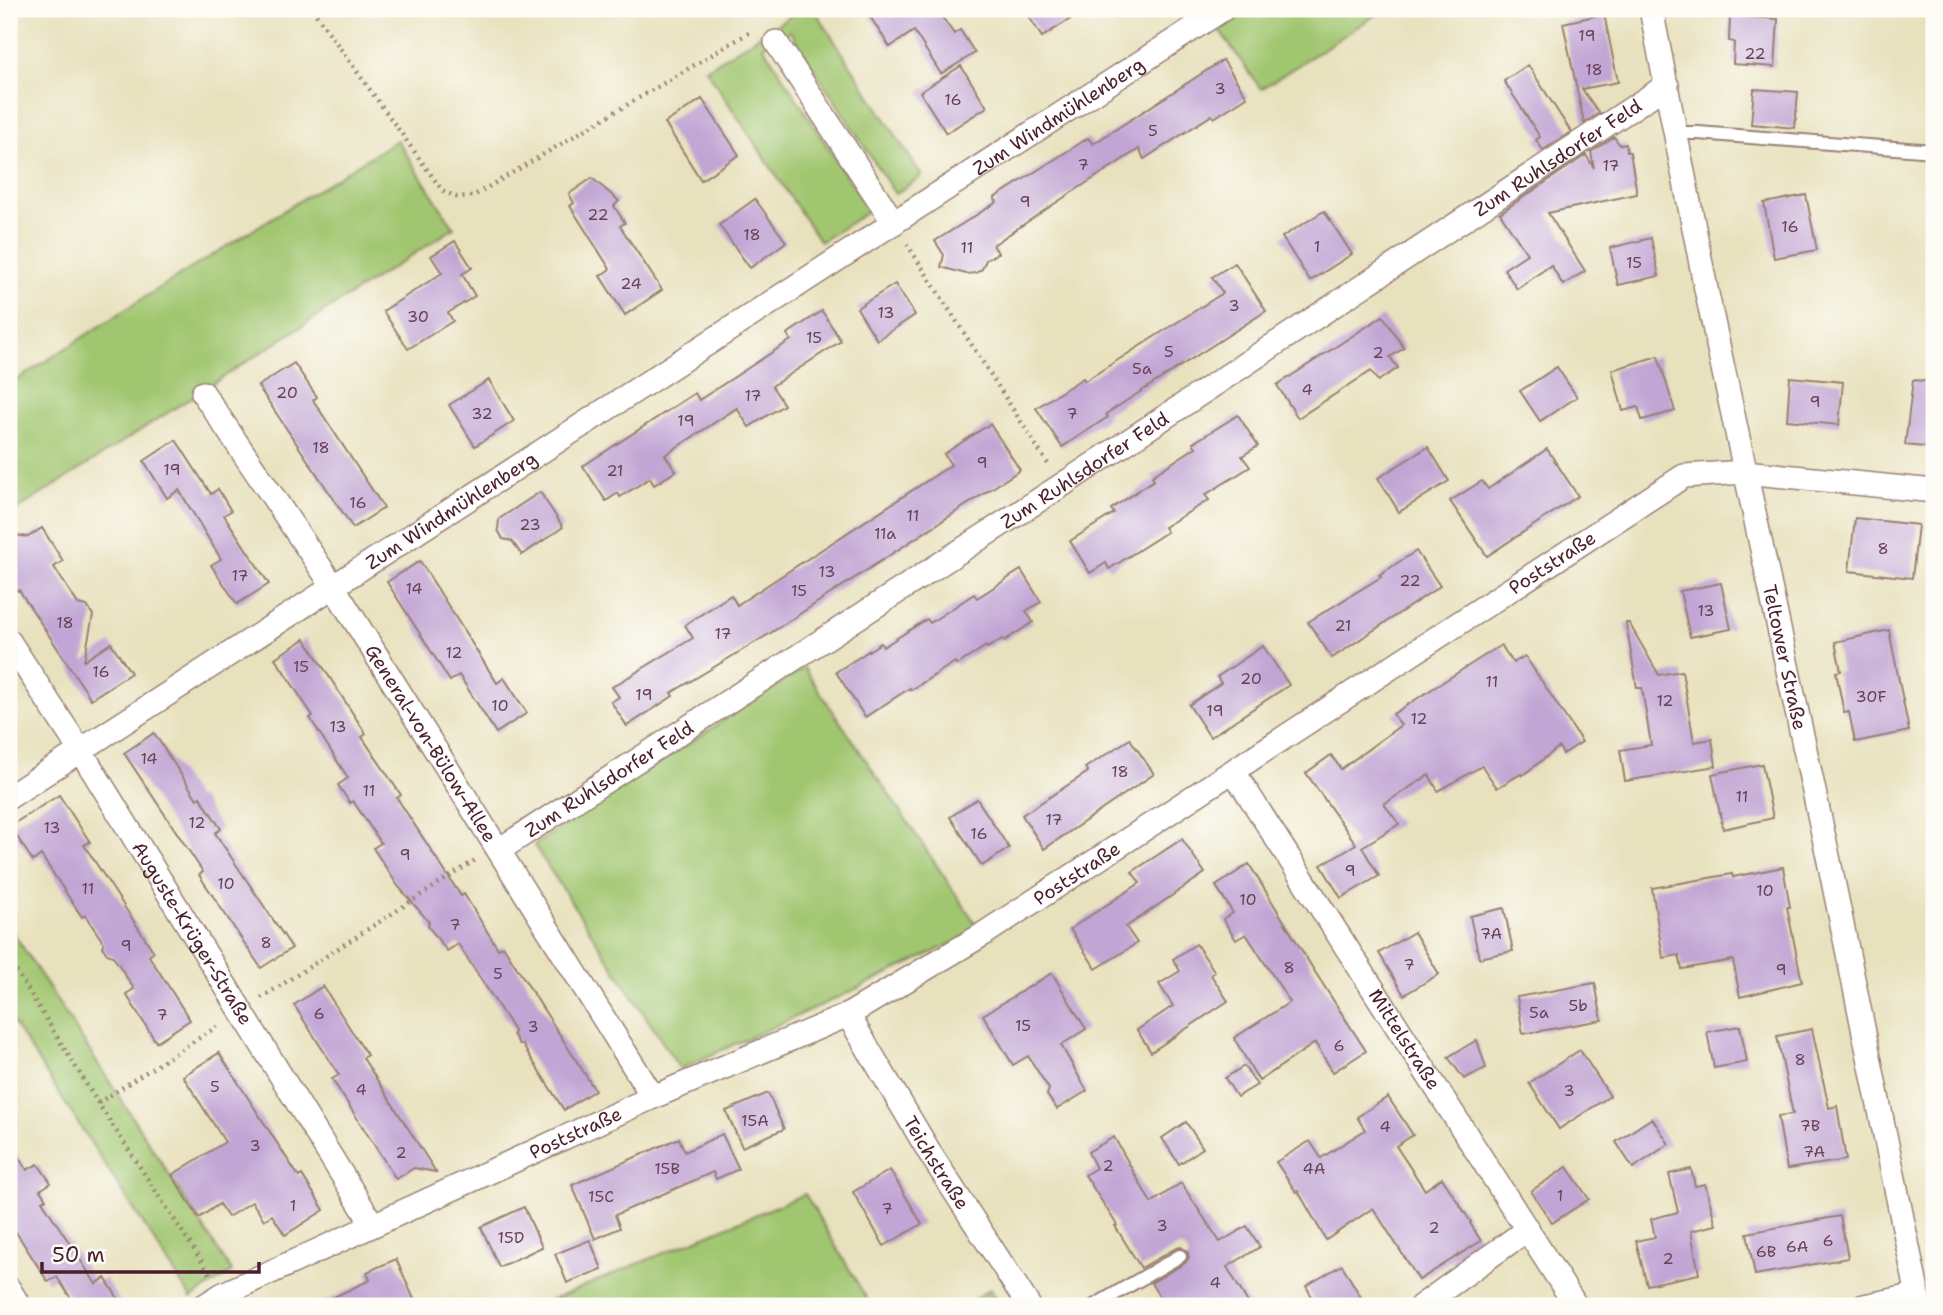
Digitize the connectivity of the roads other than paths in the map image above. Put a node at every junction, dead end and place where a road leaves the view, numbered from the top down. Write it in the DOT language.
graph roads {
  1 [pos="1223,9"];
  2 [pos="1651,9"];
  3 [pos="776,42"];
  4 [pos="1667,85"];
  5 [pos="1677,134"];
  6 [pos="1934,151"];
  7 [pos="894,223"];
  8 [pos="203,393"];
  9 [pos="1745,472"];
  10 [pos="1934,491"];
  11 [pos="333,586"];
  12 [pos="9,641"];
  13 [pos="80,750"];
  14 [pos="1234,772"];
  15 [pos="9,797"];
  16 [pos="499,850"];
  17 [pos="848,1015"];
  18 [pos="653,1097"];
  19 [pos="373,1225"];
  20 [pos="1528,1230"];
  21 [pos="1180,1256"];
  22 [pos="9,1289"];
  23 [pos="214,1300"];
  24 [pos="1919,1301"];
  25 [pos="19,1306"];
  26 [pos="1029,1306"];
  27 [pos="1094,1306"];
  28 [pos="1421,1306"];
  29 [pos="1576,1306"];
  30 [pos="1864,1306"];
  1 -- 7 [label="street, Zum Windmühlenberg"];
  2 -- 4 [label="street, Teltower Straße"];
  3 -- 7 [label="street"];
  4 -- 5 [label="street, Teltower Straße"];
  4 -- 16 [label="street, Zum Ruhlsdorfer Feld"];
  5 -- 6 [label="lane"];
  5 -- 9 [label="street, Teltower Straße"];
  7 -- 11 [label="street, Zum Windmühlenberg"];
  8 -- 11 [label="street, General-von-Bülow-Allee"];
  9 -- 10 [label="street, Poststraße"];
  9 -- 14 [label="street, Poststraße"];
  9 -- 24 [label="street, Teltower Straße"];
  11 -- 13 [label="street, Zum Windmühlenberg"];
  11 -- 16 [label="street, General-von-Bülow-Allee"];
  12 -- 13 [label="street, Auguste-Krüger-Straße"];
  13 -- 15 [label="street, Zum Windmühlenberg"];
  13 -- 19 [label="street, Auguste-Krüger-Straße"];
  14 -- 17 [label="street, Poststraße"];
  14 -- 20 [label="street, Mittelstraße"];
  16 -- 18 [label="street, General-von-Bülow-Allee"];
  17 -- 18 [label="street, Poststraße"];
  17 -- 26 [label="street, Teichstraße"];
  18 -- 19 [label="street, Poststraße"];
  19 -- 23 [label="street, Poststraße"];
  20 -- 28 [label="street"];
  20 -- 29 [label="street, Mittelstraße"];
  21 -- 27 [label="lane"];
  22 -- 25 [label="street"];
  24 -- 30 [label="street"];
}
